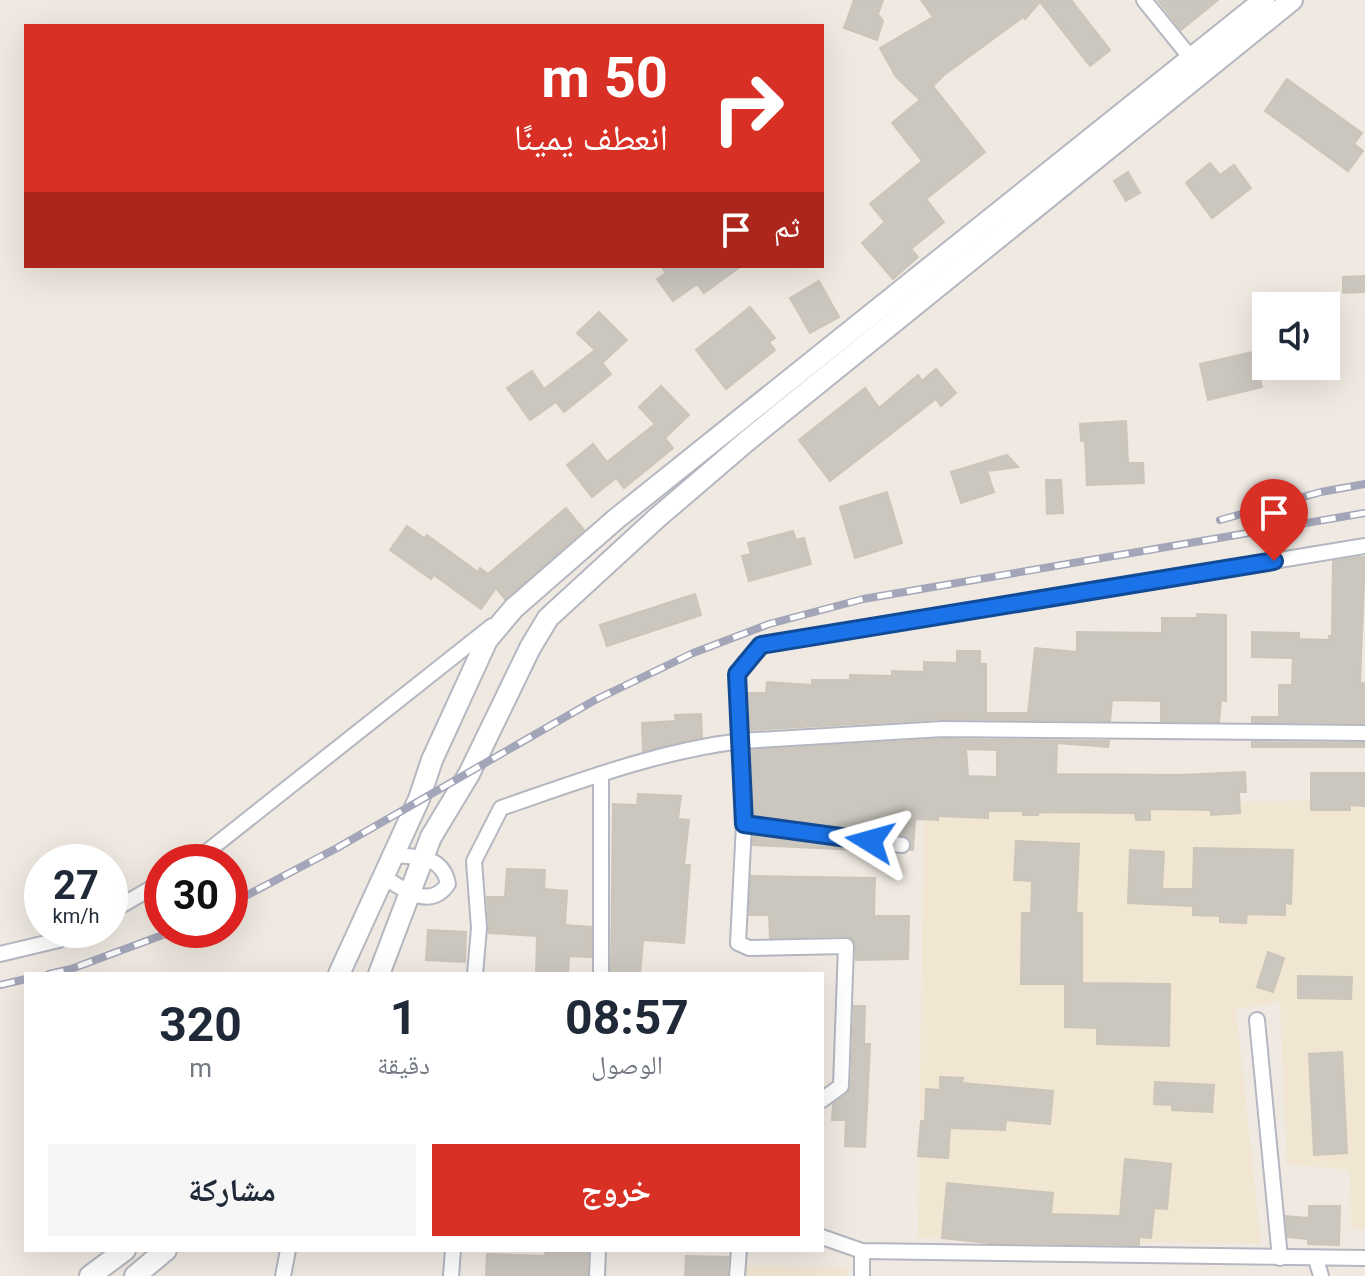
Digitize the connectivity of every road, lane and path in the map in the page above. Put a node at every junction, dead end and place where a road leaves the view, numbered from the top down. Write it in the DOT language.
graph roads {
  1 [pos="1144,0"];
  2 [pos="1292,0"];
  3 [pos="1261,1"];
  4 [pos="1190,57"];
  5 [pos="1365,546"];
  6 [pos="514,608"];
  7 [pos="1365,733"];
  8 [pos="741,741"];
  9 [pos="601,774"];
  10 [pos="744,824"];
  11 [pos="217,844"];
  12 [pos="902,845"];
  13 [pos="394,855"];
  14 [pos="423,858"];
  15 [pos="384,877"];
  16 [pos="476,882"];
  17 [pos="448,884"];
  18 [pos="410,894"];
  19 [pos="25,948"];
  20 [pos="0,954"];
  21 [pos="340,972"];
  22 [pos="380,972"];
  23 [pos="475,972"];
  24 [pos="601,972"];
  25 [pos="1257,1020"];
  26 [pos="824,1099"];
  27 [pos="824,1238"];
  28 [pos="862,1251"];
  29 [pos="122,1252"];
  30 [pos="164,1252"];
  31 [pos="288,1252"];
  32 [pos="453,1252"];
  33 [pos="598,1252"];
  34 [pos="739,1252"];
  35 [pos="1280,1258"];
  36 [pos="1365,1258"];
  37 [pos="1316,1259"];
  38 [pos="90,1276"];
  39 [pos="135,1276"];
  40 [pos="283,1276"];
  41 [pos="451,1276"];
  42 [pos="597,1276"];
  43 [pos="737,1276"];
  44 [pos="862,1276"];
  45 [pos="1321,1276"];
  1 -- 4 [label="street"];
  2 -- 14 [label="main road"];
  3 -- 4 [label="main road"];
  4 -- 6 [label="main road"];
  5 -- 8 [label="street"];
  6 -- 11 [label="street"];
  6 -- 13 [label="main road"];
  7 -- 8 [label="street"];
  8 -- 9 [label="street"];
  8 -- 10 [label="street"];
  9 -- 16 [label="street"];
  9 -- 24 [label="street"];
  10 -- 12 [label="street"];
  10 -- 26 [label="street"];
  13 -- 14 [label="street"];
  13 -- 15 [label="main road"];
  14 -- 17 [label="street"];
  14 -- 18 [label="main road"];
  15 -- 18 [label="street"];
  15 -- 21 [label="main road"];
  16 -- 17 [label="street"];
  16 -- 23 [label="street"];
  17 -- 18 [label="street"];
  18 -- 22 [label="main road"];
  19 -- 20 [label="street"];
  25 -- 35 [label="street"];
  27 -- 28 [label="street"];
  28 -- 35 [label="street"];
  28 -- 44 [label="street"];
  29 -- 38 [label="main road"];
  30 -- 39 [label="main road"];
  31 -- 40 [label="street"];
  32 -- 41 [label="street"];
  33 -- 42 [label="street"];
  34 -- 43 [label="street"];
  35 -- 37 [label="street"];
  36 -- 37 [label="street"];
  37 -- 45 [label="street"];
}
